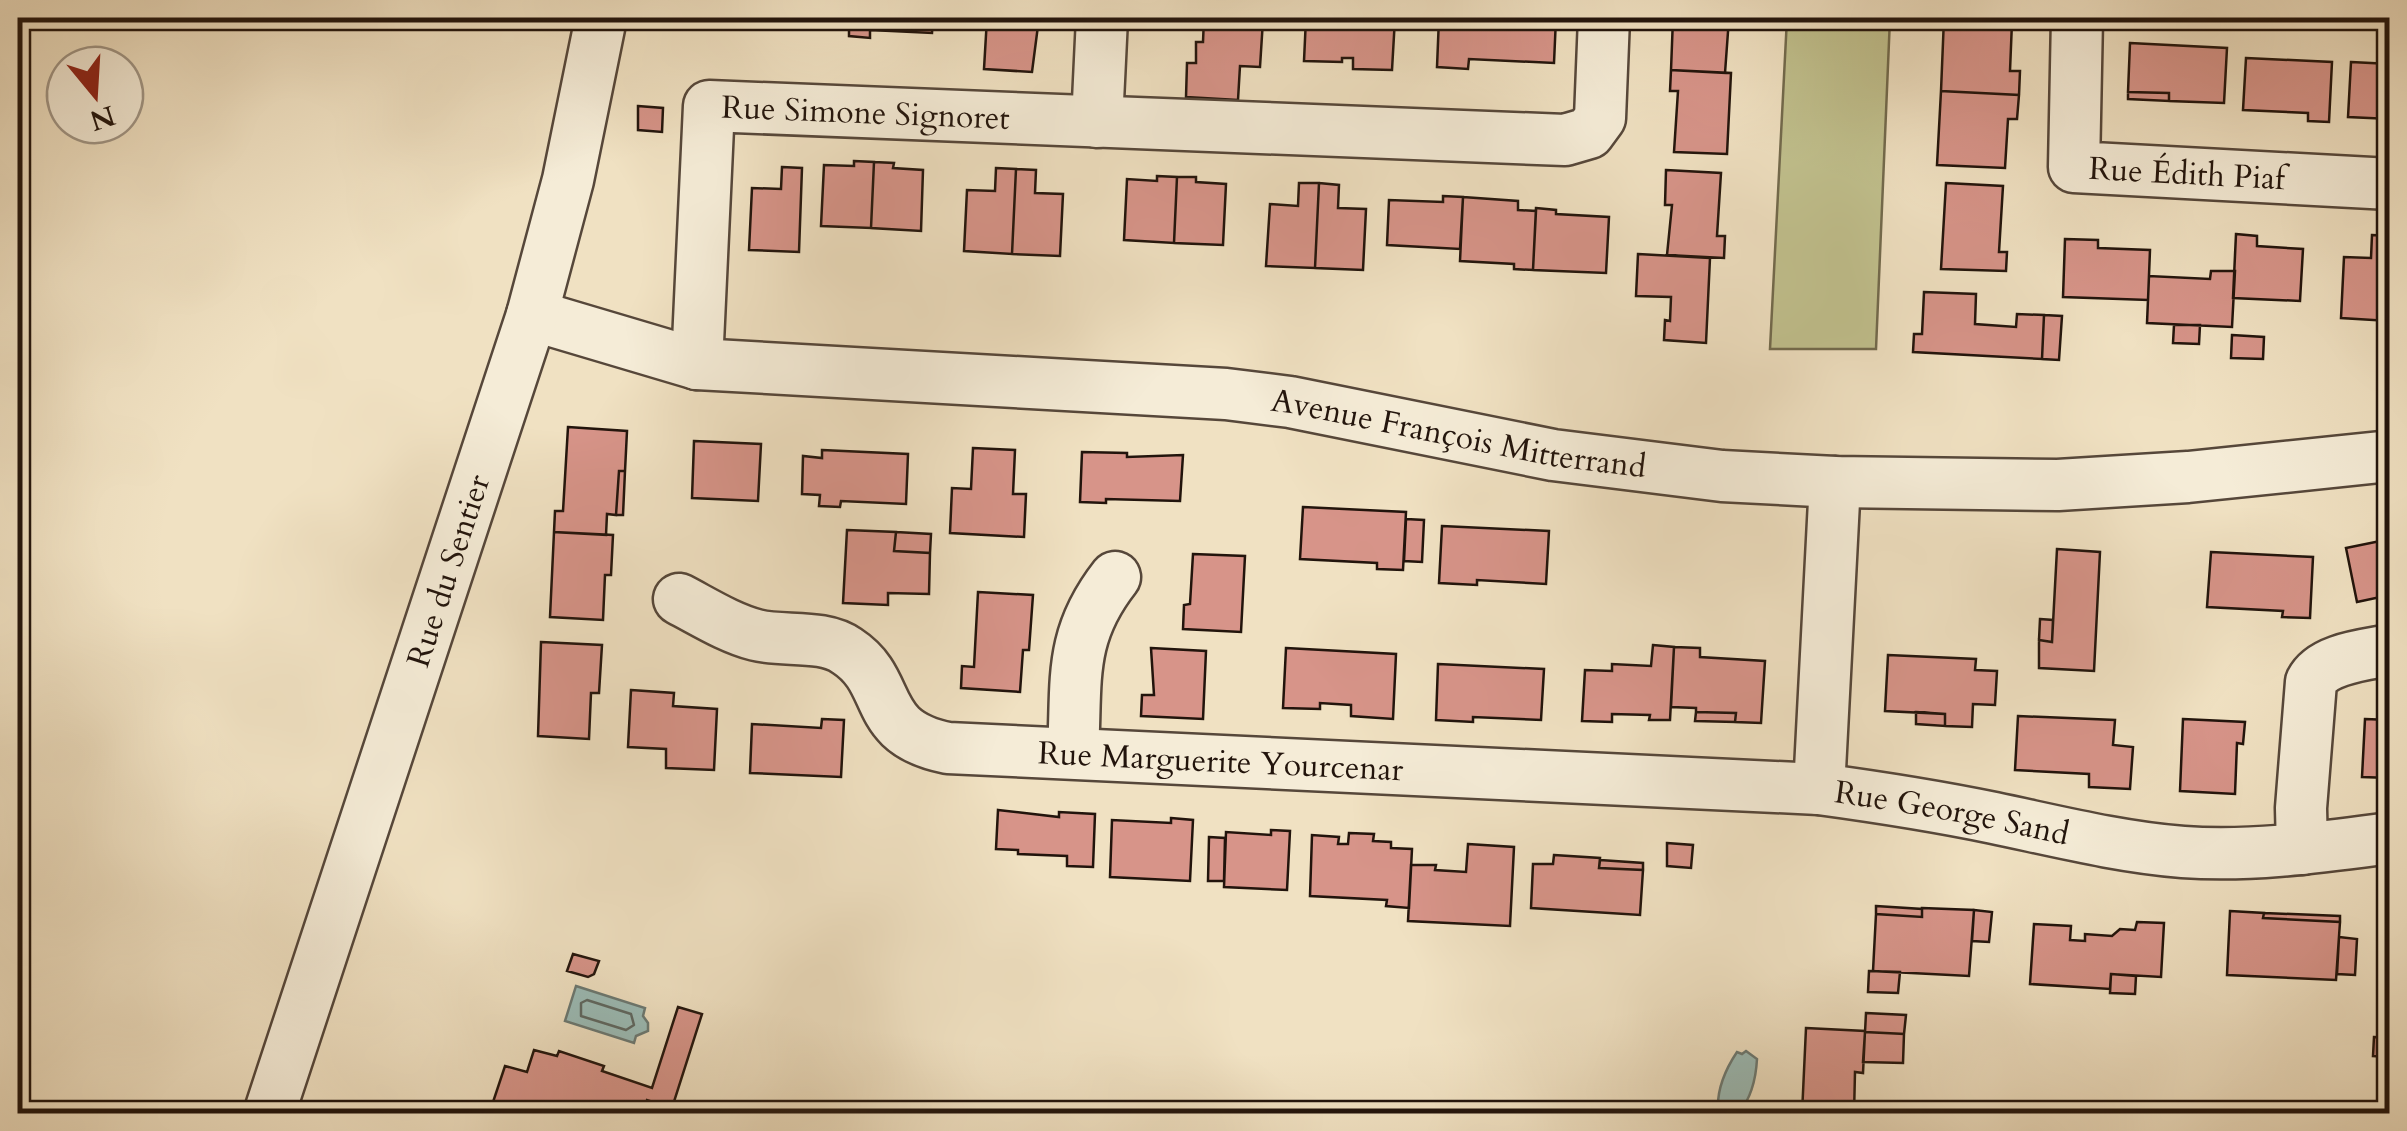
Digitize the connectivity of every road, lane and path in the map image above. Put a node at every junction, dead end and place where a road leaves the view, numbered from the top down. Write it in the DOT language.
graph roads {
  1 [pos="601,18"];
  2 [pos="1102,18"];
  3 [pos="1604,18"];
  4 [pos="2077,18"];
  5 [pos="1097,122"];
  6 [pos="2390,184"];
  7 [pos="532,315"];
  8 [pos="697,364"];
  9 [pos="2390,456"];
  10 [pos="1836,482"];
  11 [pos="1115,577"];
  12 [pos="680,599"];
  13 [pos="2390,650"];
  14 [pos="1073,752"];
  15 [pos="1819,789"];
  16 [pos="2390,838"];
  17 [pos="2302,849"];
  18 [pos="268,1114"];
  1 -- 7 [label="street, Rue du Sentier"];
  2 -- 5 [label="street"];
  3 -- 5 [label="street, Rue Simone Signoret"];
  4 -- 6 [label="street, Rue Édith Piaf"];
  5 -- 8 [label="street, Rue Simone Signoret"];
  7 -- 8 [label="street, Avenue François Mitterrand"];
  7 -- 18 [label="street, Rue du Sentier"];
  8 -- 10 [label="street, Avenue François Mitterrand"];
  9 -- 10 [label="street, Avenue François Mitterrand"];
  10 -- 15 [label="street, Rue George Sand"];
  11 -- 14 [label="street"];
  12 -- 14 [label="street, Rue Marguerite Yourcenar"];
  13 -- 17 [label="street"];
  14 -- 15 [label="street, Rue Marguerite Yourcenar"];
  15 -- 17 [label="street, Rue George Sand"];
  16 -- 17 [label="street, Rue George Sand"];
}
